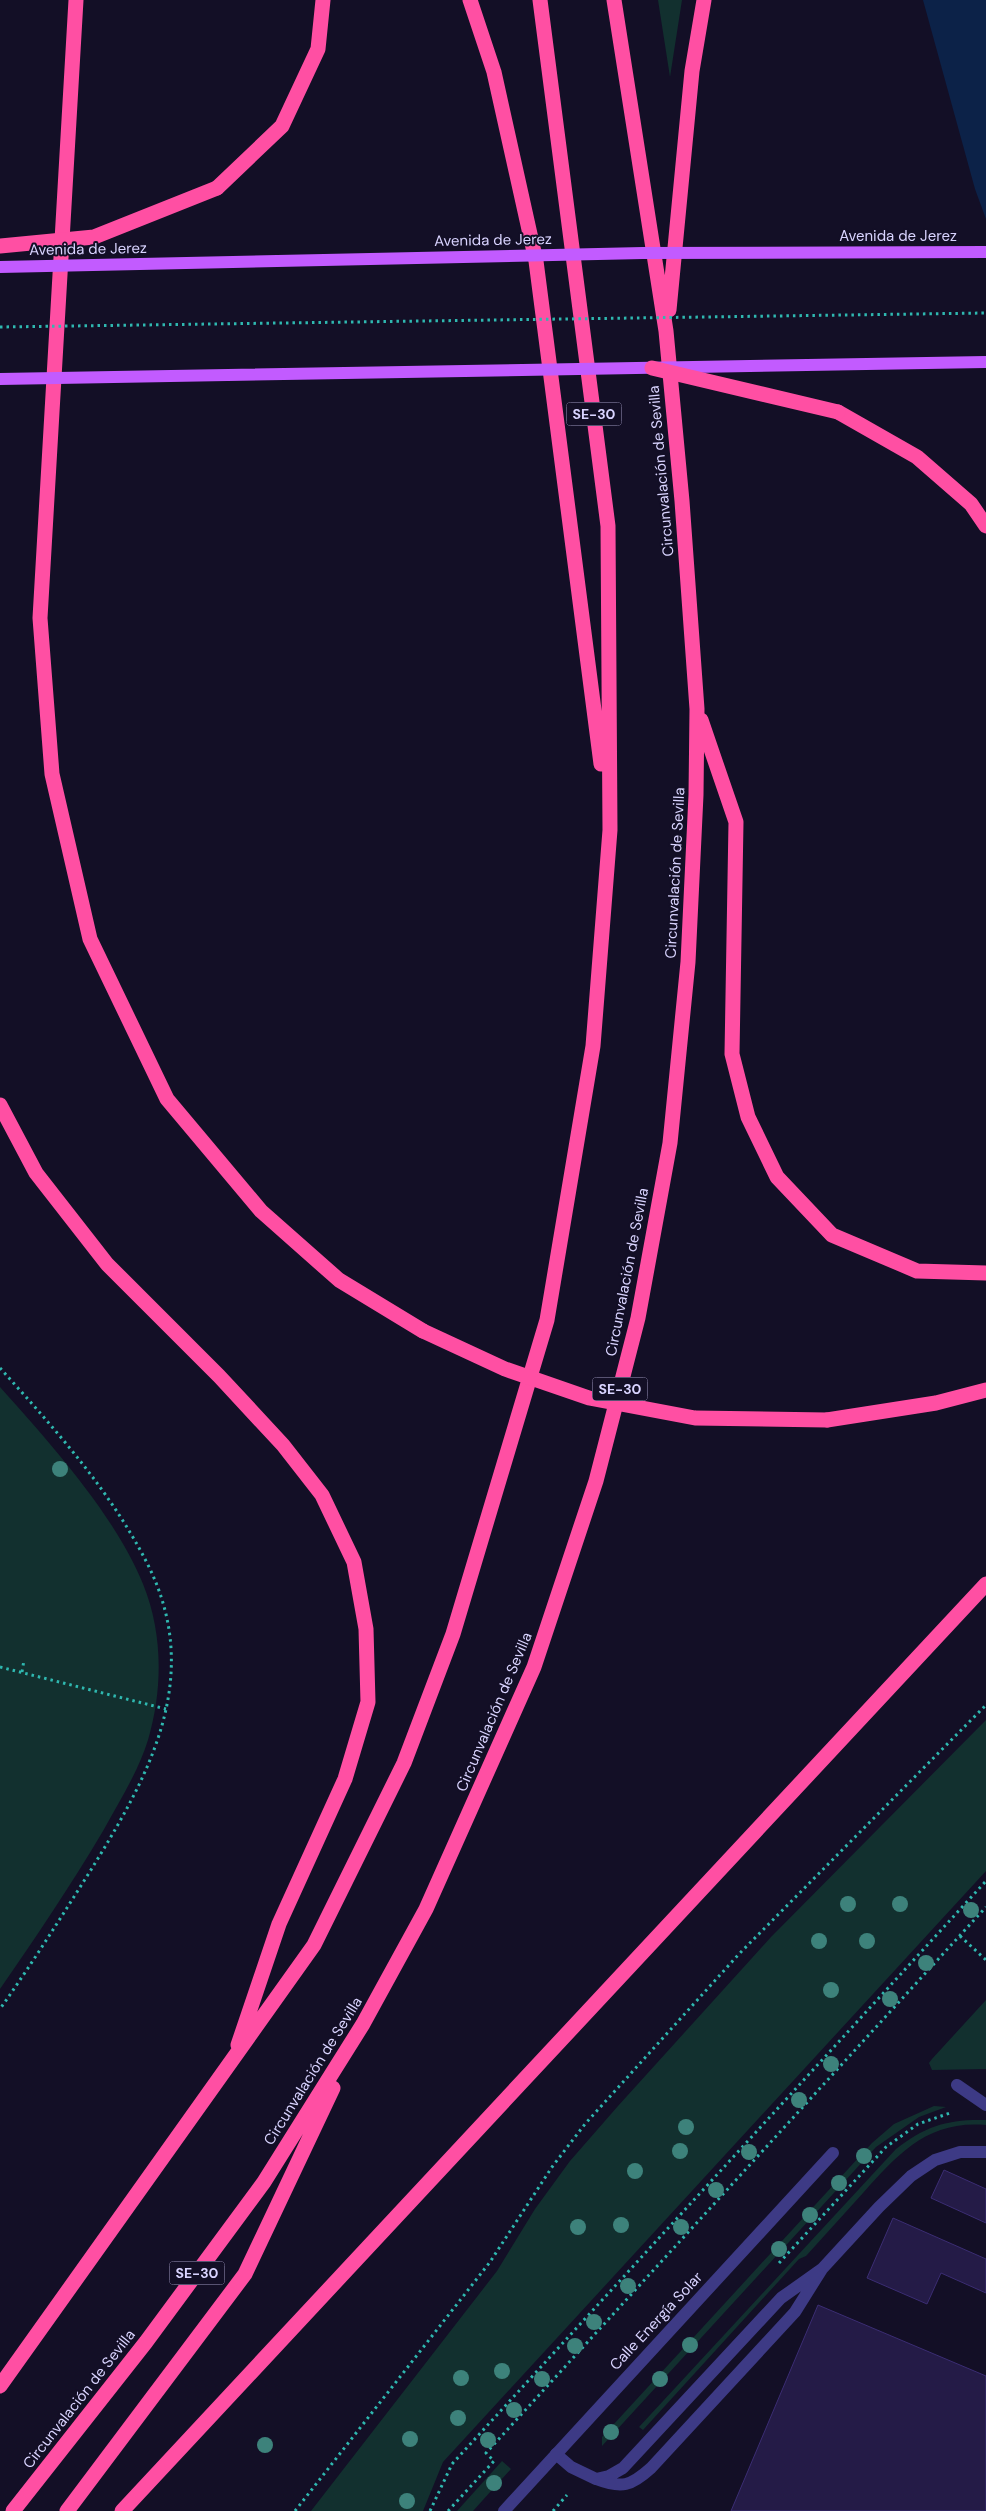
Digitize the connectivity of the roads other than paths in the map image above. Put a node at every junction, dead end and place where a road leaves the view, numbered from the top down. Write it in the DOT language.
graph roads {
  1 [pos="76,0"];
  2 [pos="324,0"];
  3 [pos="470,0"];
  4 [pos="540,0"];
  5 [pos="614,0"];
  6 [pos="704,0"];
  7 [pos="0,246"];
  8 [pos="986,252"];
  9 [pos="0,267"];
  10 [pos="666,331"];
  11 [pos="986,362"];
  12 [pos="652,368"];
  13 [pos="0,379"];
  14 [pos="986,526"];
  15 [pos="697,709"];
  16 [pos="610,830"];
  17 [pos="0,1105"];
  18 [pos="986,1273"];
  19 [pos="986,1390"];
  20 [pos="986,1584"];
  21 [pos="364,2024"];
  22 [pos="232,2063"];
  23 [pos="957,2085"];
  24 [pos="986,2105"];
  25 [pos="986,2152"];
  26 [pos="833,2153"];
  27 [pos="822,2269"];
  28 [pos="0,2386"];
  29 [pos="556,2454"];
  30 [pos="596,2478"];
  31 [pos="13,2511"];
  32 [pos="67,2511"];
  33 [pos="122,2511"];
  34 [pos="504,2511"];
  1 -- 19 [label="highway, bridge"];
  2 -- 7 [label="highway, bridge"];
  3 -- 16 [label="highway"];
  4 -- 16 [label="highway, SE-30"];
  5 -- 10 [label="highway, Circunvalación de Sevilla / SE-30"];
  6 -- 10 [label="highway"];
  8 -- 9 [label="main road, Avenida de Jerez, bridge"];
  10 -- 15 [label="highway, Circunvalación de Sevilla / SE-30"];
  11 -- 12 [label="main road, bridge"];
  12 -- 13 [label="main road, bridge"];
  12 -- 14 [label="highway, bridge"];
  15 -- 18 [label="highway"];
  15 -- 21 [label="highway, Circunvalación de Sevilla / SE-30"];
  16 -- 22 [label="highway, SE-30"];
  17 -- 22 [label="highway"];
  20 -- 33 [label="highway"];
  21 -- 31 [label="highway, Circunvalación de Sevilla / SE-30"];
  21 -- 32 [label="highway"];
  22 -- 28 [label="highway, SE-30"];
  23 -- 24 [label="street"];
  25 -- 27 [label="street"];
  26 -- 29 [label="street, Calle Energía Solar"];
  27 -- 30 [label="street"];
  27 -- 30 [label="street"];
  29 -- 30 [label="street"];
  29 -- 34 [label="street, Calle Energía Solar"];
}
